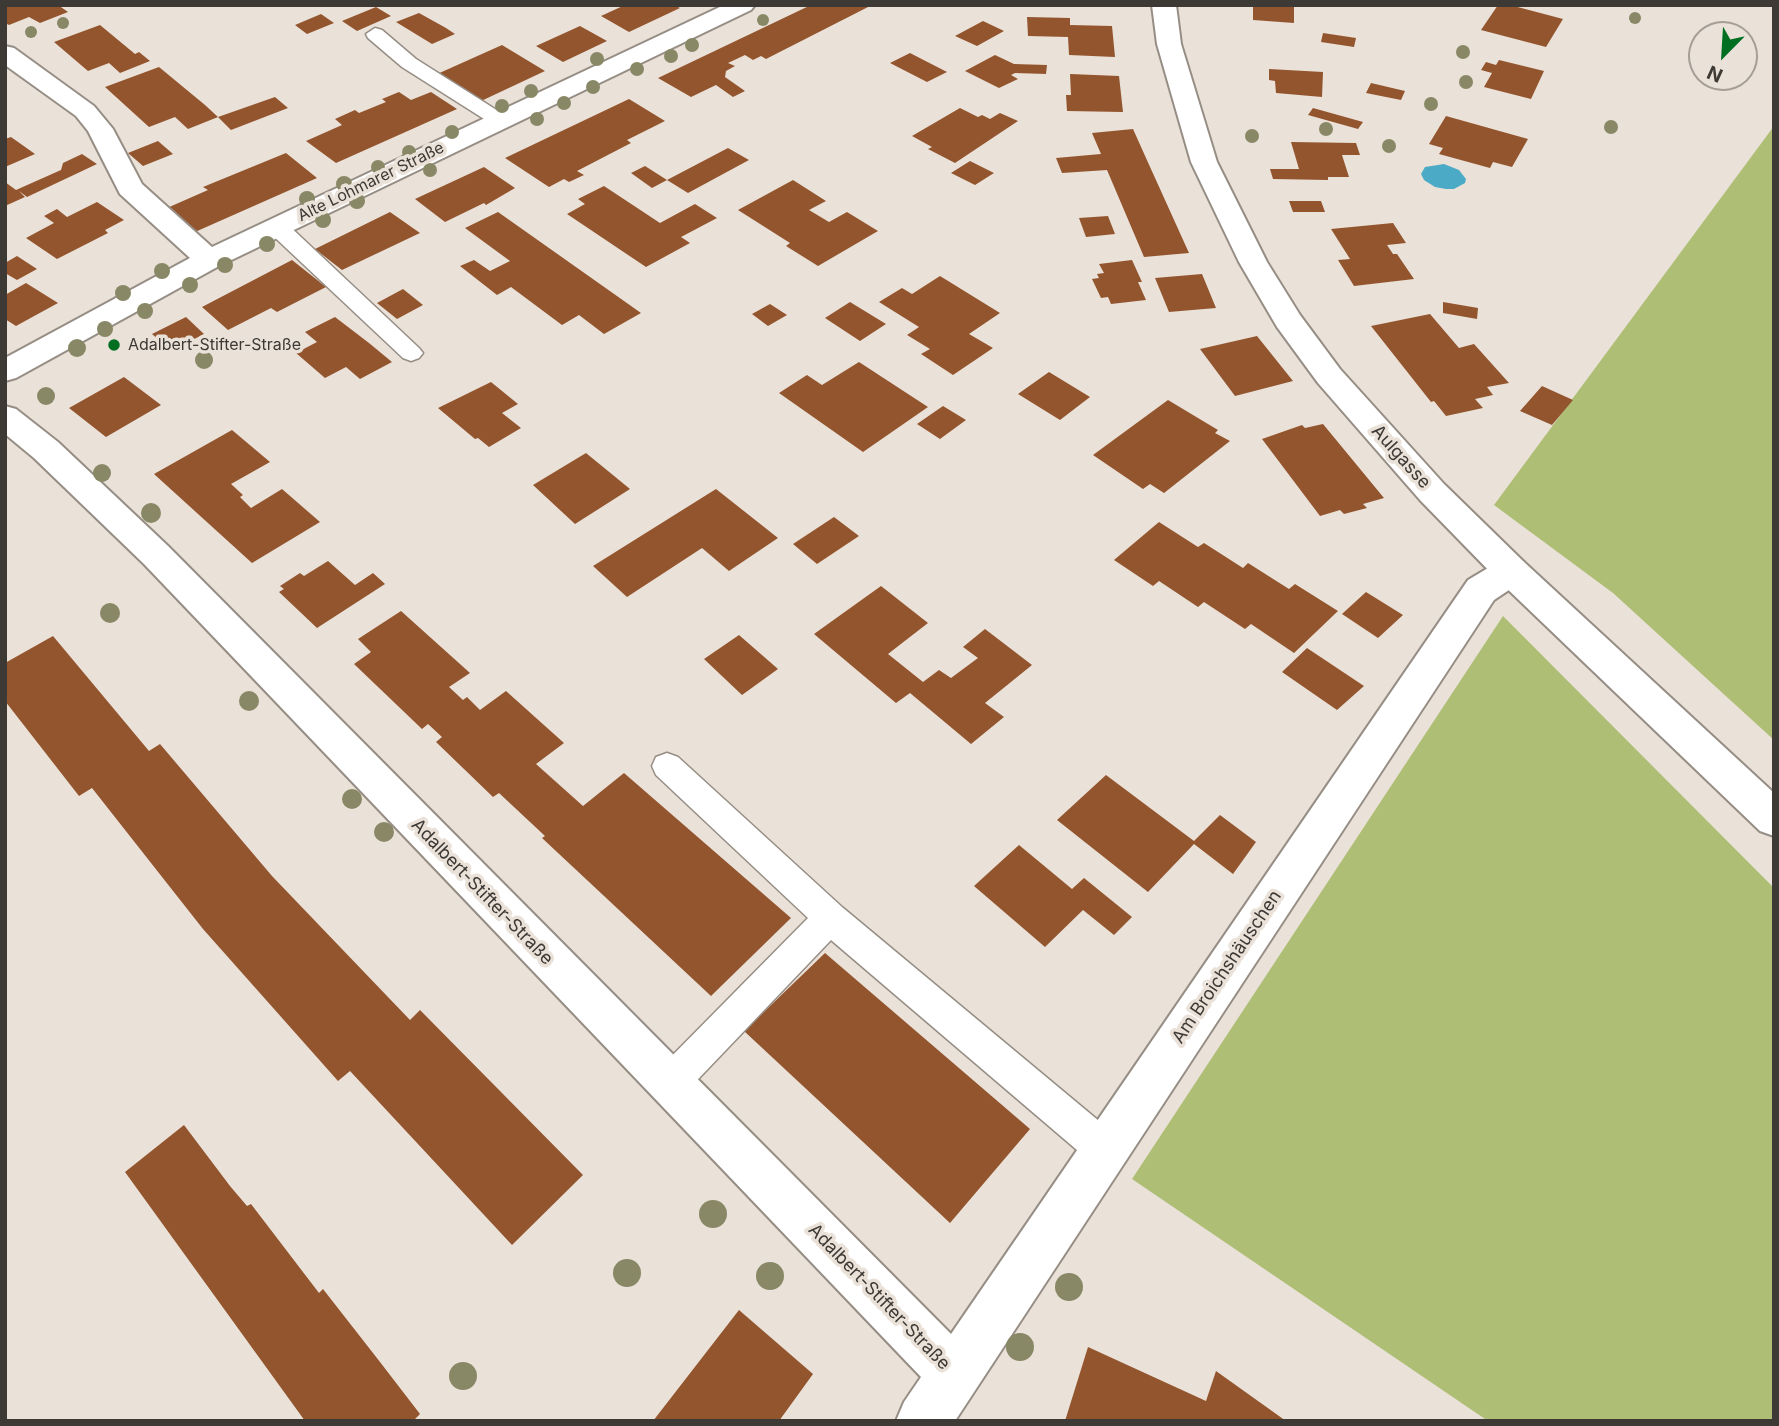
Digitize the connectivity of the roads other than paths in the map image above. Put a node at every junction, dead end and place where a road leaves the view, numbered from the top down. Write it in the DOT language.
graph roads {
  1 [pos="743,5"];
  2 [pos="1164,5"];
  3 [pos="375,34"];
  4 [pos="5,52"];
  5 [pos="499,120"];
  6 [pos="277,228"];
  7 [pos="209,260"];
  8 [pos="411,353"];
  9 [pos="5,371"];
  10 [pos="5,417"];
  11 [pos="1511,571"];
  12 [pos="667,766"];
  13 [pos="1774,819"];
  14 [pos="830,918"];
  15 [pos="669,1084"];
  16 [pos="1104,1149"];
  17 [pos="953,1373"];
  18 [pos="923,1421"];
  1 -- 5 [label="street, Alte Lohmarer Straße"];
  2 -- 11 [label="street, Aulgasse"];
  3 -- 5 [label="lane"];
  4 -- 7 [label="street"];
  5 -- 6 [label="street, Alte Lohmarer Straße"];
  6 -- 7 [label="street, Alte Lohmarer Straße"];
  6 -- 8 [label="lane"];
  7 -- 9 [label="street, Alte Lohmarer Straße"];
  10 -- 15 [label="street, Adalbert-Stifter-Straße"];
  11 -- 13 [label="street, Aulgasse"];
  11 -- 16 [label="street, Am Broichshäuschen"];
  12 -- 14 [label="lane"];
  14 -- 15 [label="lane"];
  14 -- 16 [label="lane"];
  15 -- 17 [label="street, Adalbert-Stifter-Straße"];
  16 -- 17 [label="street, Am Broichshäuschen"];
  17 -- 18 [label="street, Am Broichshäuschen"];
}
